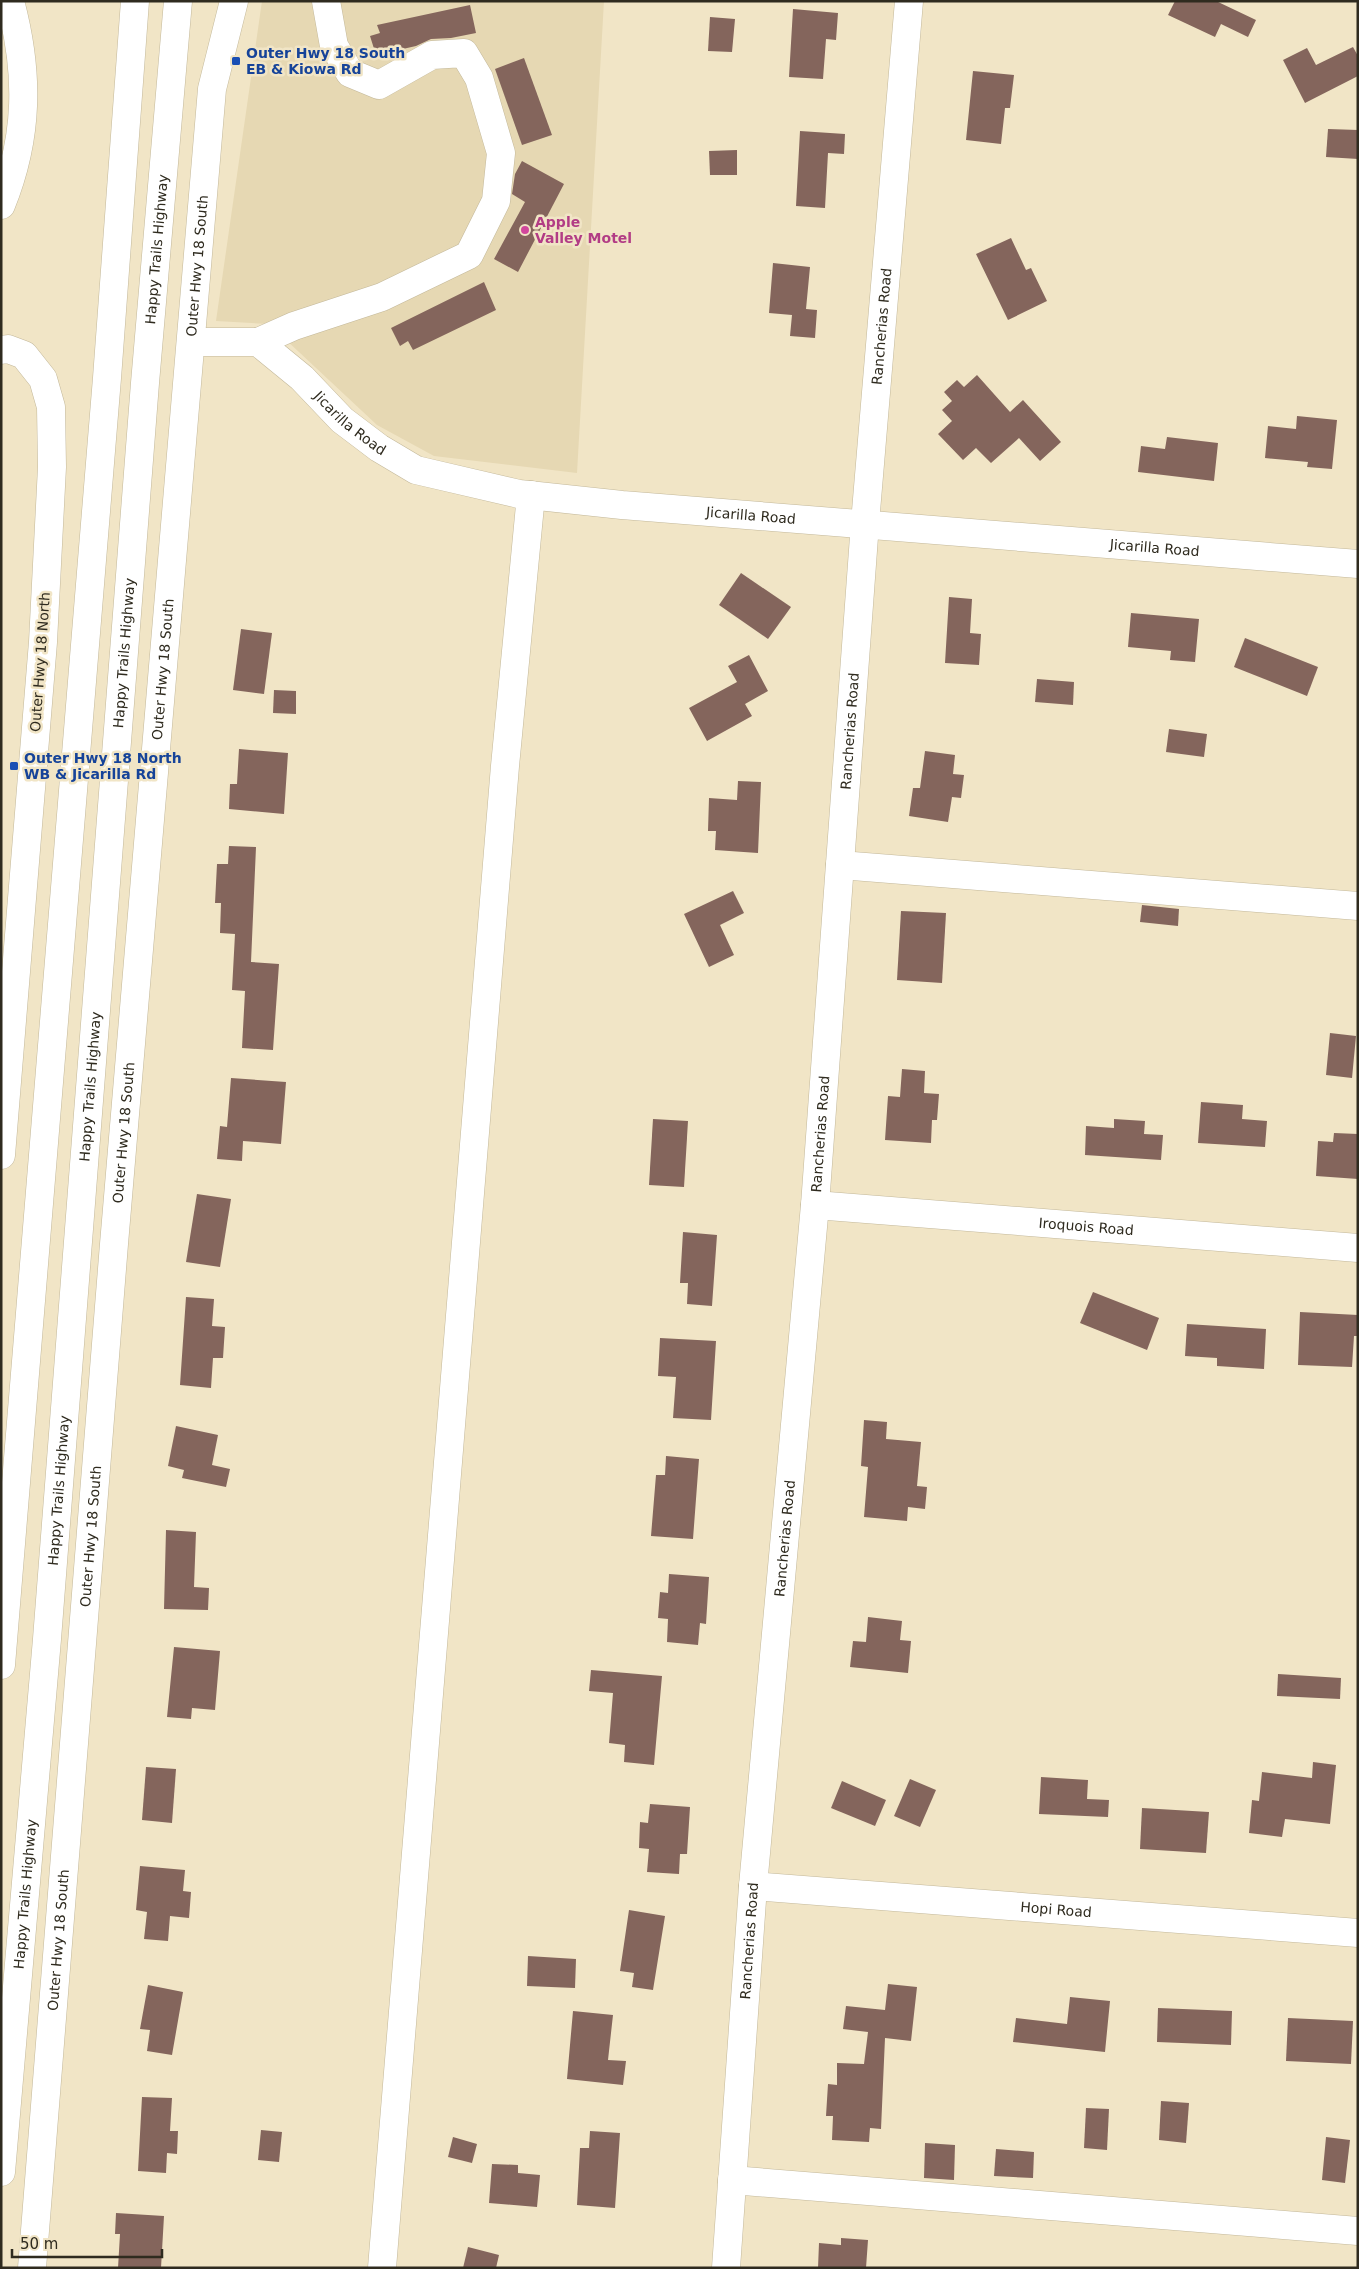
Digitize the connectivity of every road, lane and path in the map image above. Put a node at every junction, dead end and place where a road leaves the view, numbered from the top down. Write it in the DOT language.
graph roads {
  1 [pos="10,1"];
  2 [pos="135,1"];
  3 [pos="178,1"];
  4 [pos="234,1"];
  5 [pos="326,1"];
  6 [pos="909,1"];
  7 [pos="1,205"];
  8 [pos="191,342"];
  9 [pos="258,342"];
  10 [pos="13,353"];
  11 [pos="531,495"];
  12 [pos="866,523"];
  13 [pos="1358,564"];
  14 [pos="840,865"];
  15 [pos="1358,906"];
  16 [pos="1,1155"];
  17 [pos="815,1204"];
  18 [pos="1358,1248"];
  19 [pos="1,1665"];
  20 [pos="754,1886"];
  21 [pos="1358,1933"];
  22 [pos="1,2172"];
  23 [pos="732,2180"];
  24 [pos="1358,2231"];
  25 [pos="32,2268"];
  26 [pos="382,2268"];
  27 [pos="726,2268"];
  1 -- 7 [label="street"];
  2 -- 19 [label="street"];
  3 -- 22 [label="street, Happy Trails Highway"];
  4 -- 8 [label="street, Outer Hwy 18 South"];
  5 -- 9 [label="street"];
  6 -- 12 [label="street, Rancherias Road"];
  8 -- 9 [label="street"];
  8 -- 25 [label="street, Outer Hwy 18 South"];
  9 -- 11 [label="street, Jicarilla Road"];
  10 -- 16 [label="street, Outer Hwy 18 North"];
  11 -- 12 [label="street, Jicarilla Road"];
  11 -- 26 [label="street"];
  12 -- 13 [label="street, Jicarilla Road"];
  12 -- 14 [label="street, Rancherias Road"];
  14 -- 15 [label="street"];
  14 -- 17 [label="street, Rancherias Road"];
  17 -- 18 [label="street, Iroquois Road"];
  17 -- 20 [label="street, Rancherias Road"];
  20 -- 21 [label="street, Hopi Road"];
  20 -- 23 [label="street, Rancherias Road"];
  23 -- 24 [label="street"];
  23 -- 27 [label="street, Rancherias Road"];
}
